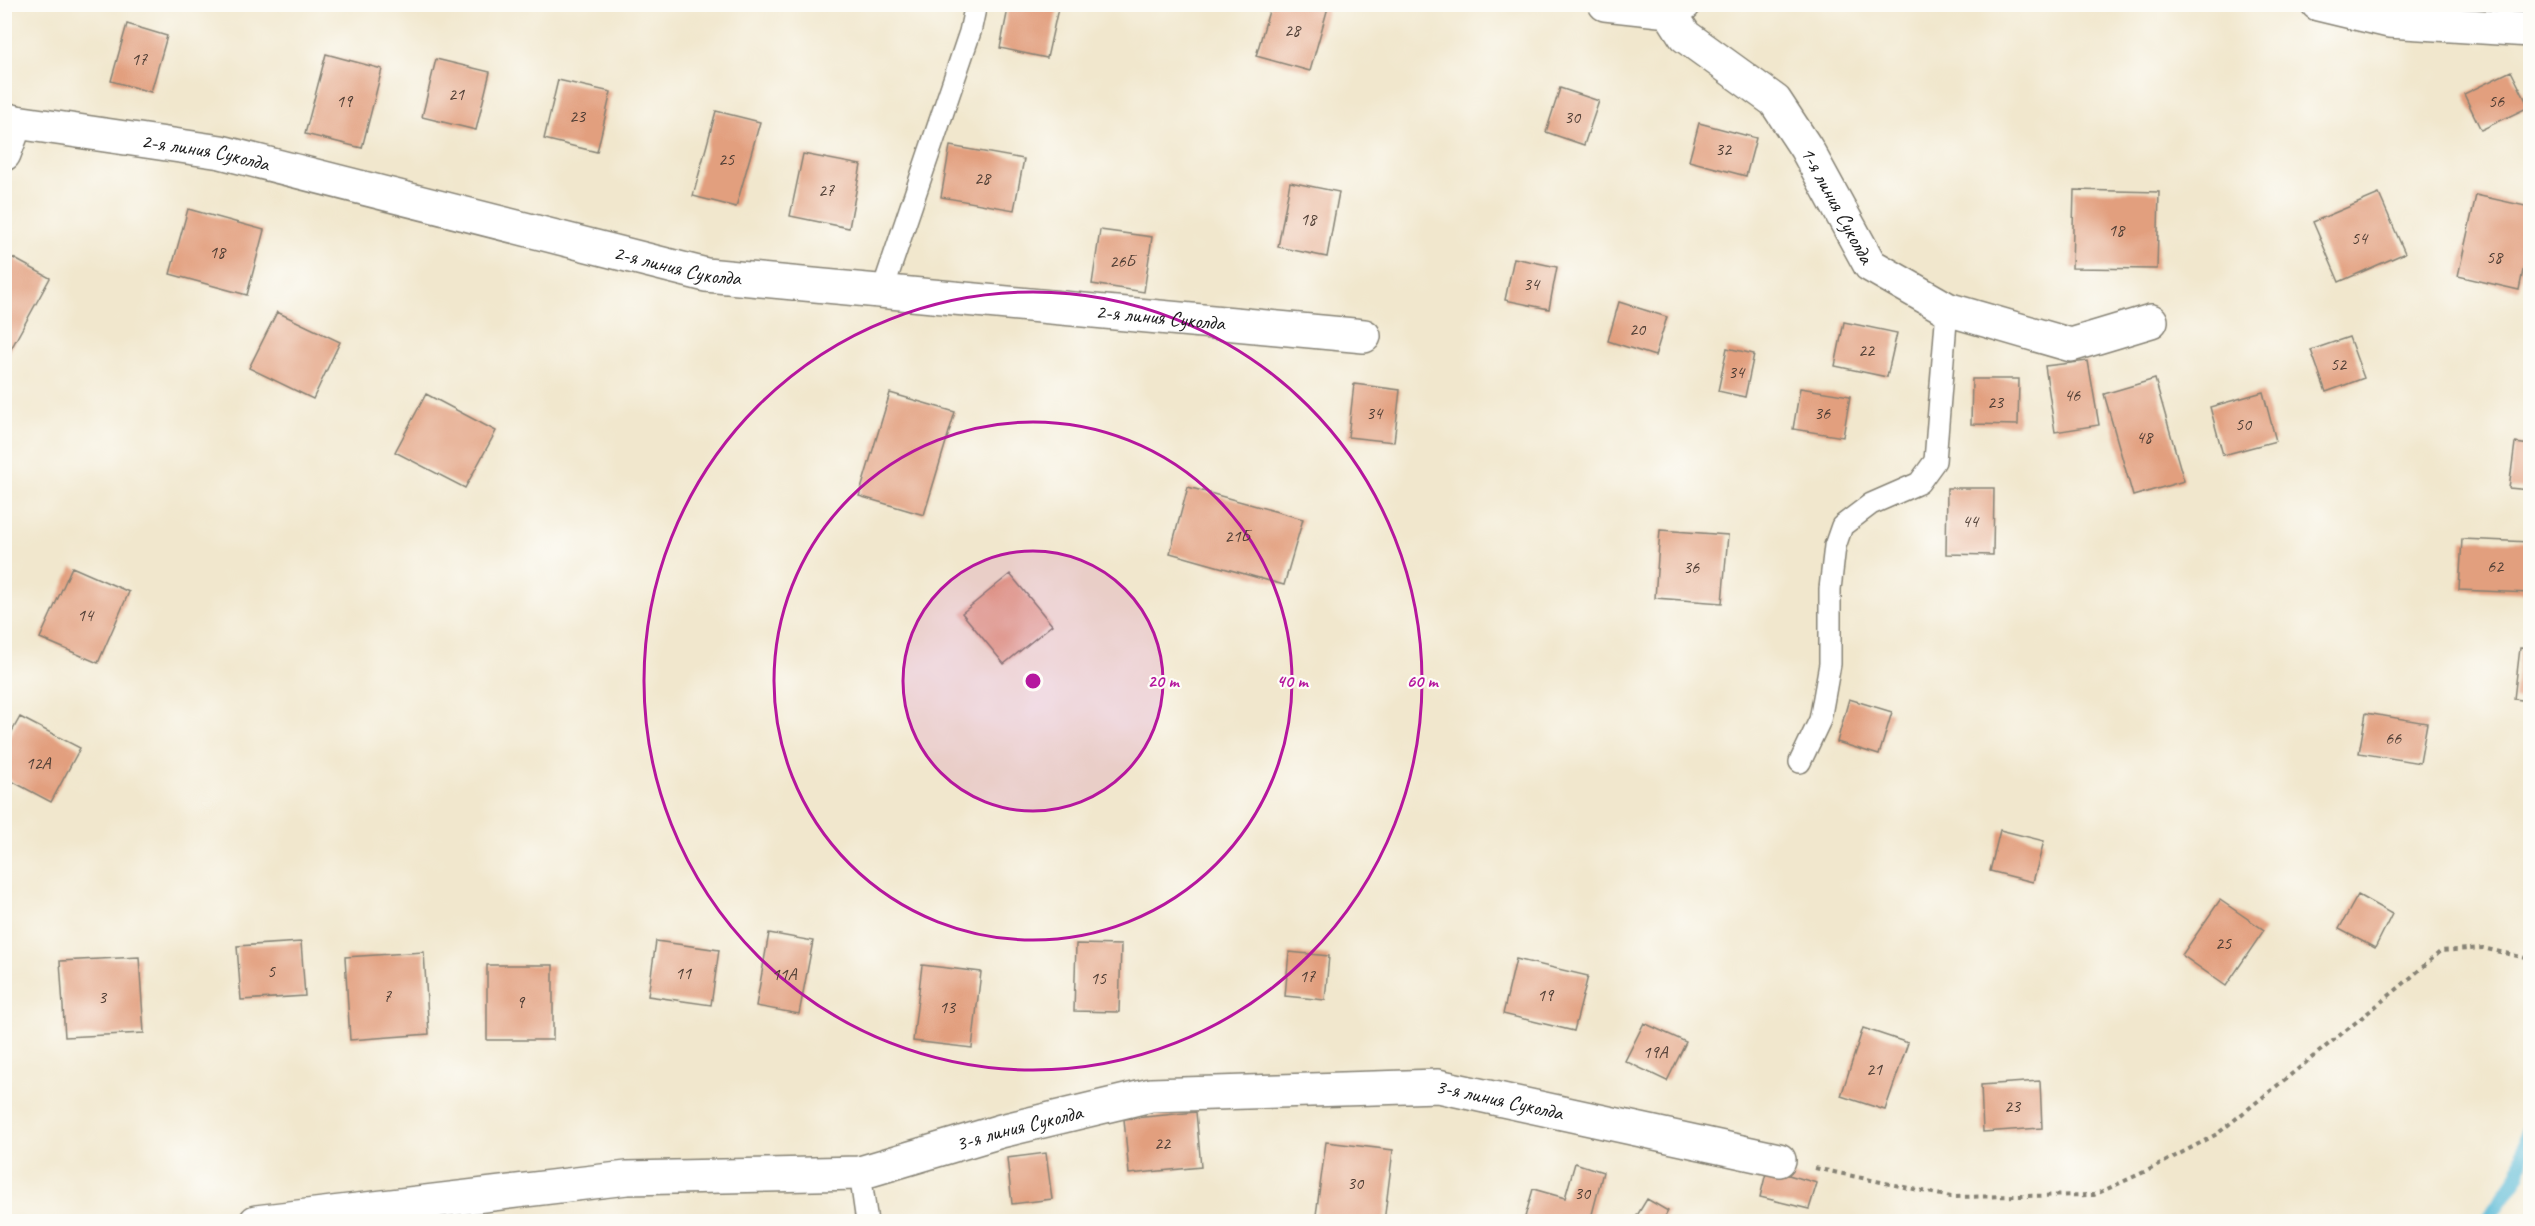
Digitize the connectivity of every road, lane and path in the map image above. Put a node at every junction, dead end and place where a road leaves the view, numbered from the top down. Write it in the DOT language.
graph roads {
  1 [pos="976,4"];
  2 [pos="1605,4"];
  3 [pos="2318,4"];
  4 [pos="1676,8"];
  5 [pos="2530,30"];
  6 [pos="10,120"];
  7 [pos="4,153"];
  8 [pos="882,292"];
  9 [pos="1947,309"];
  10 [pos="2151,321"];
  11 [pos="1364,336"];
  12 [pos="1800,762"];
  13 [pos="2530,959"];
  14 [pos="1779,1160"];
  15 [pos="860,1173"];
  16 [pos="256,1221"];
  17 [pos="867,1221"];
  1 -- 8 [label="lane"];
  2 -- 4 [label="street, 1-я линия Суколда"];
  3 -- 5 [label="street"];
  4 -- 9 [label="street, 1-я линия Суколда"];
  6 -- 7 [label="street"];
  6 -- 8 [label="street, 2-я линия Суколда"];
  8 -- 11 [label="street, 2-я линия Суколда"];
  9 -- 10 [label="street, 1-я линия Суколда"];
  9 -- 12 [label="lane"];
  13 -- 14 [label="path"];
  14 -- 15 [label="street, 3-я линия Суколда"];
  15 -- 16 [label="street, 3-я линия Суколда"];
  15 -- 17 [label="lane"];
}
